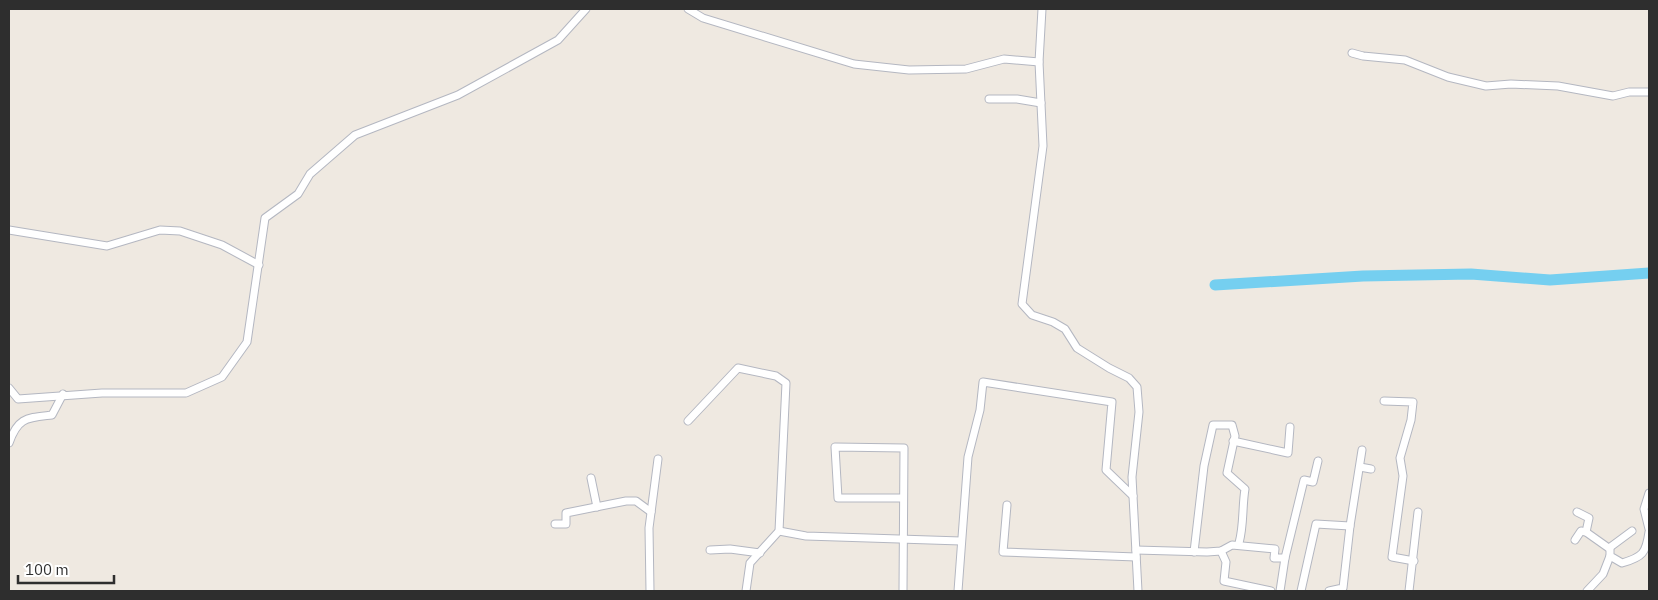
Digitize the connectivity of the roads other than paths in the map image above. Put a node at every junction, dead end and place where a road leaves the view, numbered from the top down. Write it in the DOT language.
graph roads {
  1 [pos="586,9"];
  2 [pos="688,9"];
  3 [pos="1042,9"];
  4 [pos="1352,53"];
  5 [pos="1039,62"];
  6 [pos="1649,92"];
  7 [pos="989,99"];
  8 [pos="1041,103"];
  9 [pos="9,230"];
  10 [pos="259,265"];
  11 [pos="9,388"];
  12 [pos="63,394"];
  13 [pos="1384,400"];
  14 [pos="688,421"];
  15 [pos="1290,427"];
  16 [pos="1233,441"];
  17 [pos="9,443"];
  18 [pos="1362,450"];
  19 [pos="658,459"];
  20 [pos="1318,461"];
  21 [pos="1360,467"];
  22 [pos="1371,469"];
  23 [pos="591,478"];
  24 [pos="1649,493"];
  25 [pos="1133,496"];
  26 [pos="902,498"];
  27 [pos="1007,505"];
  28 [pos="597,507"];
  29 [pos="651,512"];
  30 [pos="1418,512"];
  31 [pos="1577,512"];
  32 [pos="555,524"];
  33 [pos="1350,526"];
  34 [pos="1649,530"];
  35 [pos="779,531"];
  36 [pos="1632,531"];
  37 [pos="1586,532"];
  38 [pos="903,539"];
  39 [pos="1575,540"];
  40 [pos="961,541"];
  41 [pos="1239,543"];
  42 [pos="710,550"];
  43 [pos="1221,551"];
  44 [pos="1194,552"];
  45 [pos="1610,552"];
  46 [pos="760,553"];
  47 [pos="1136,554"];
  48 [pos="1284,558"];
  49 [pos="1414,561"];
  50 [pos="650,591"];
  51 [pos="746,591"];
  52 [pos="904,591"];
  53 [pos="958,591"];
  54 [pos="1138,591"];
  55 [pos="1272,591"];
  56 [pos="1280,591"];
  57 [pos="1302,591"];
  58 [pos="1329,591"];
  59 [pos="1409,591"];
  60 [pos="1587,591"];
  1 -- 10 [label="street"];
  2 -- 5 [label="street"];
  3 -- 5 [label="street"];
  4 -- 6 [label="street"];
  5 -- 8 [label="street"];
  7 -- 8 [label="street"];
  8 -- 25 [label="street"];
  9 -- 10 [label="street"];
  10 -- 12 [label="street"];
  11 -- 12 [label="street"];
  12 -- 17 [label="street"];
  13 -- 49 [label="street"];
  14 -- 35 [label="street"];
  15 -- 16 [label="street"];
  16 -- 41 [label="street"];
  16 -- 44 [label="street"];
  18 -- 21 [label="street"];
  19 -- 29 [label="street"];
  20 -- 48 [label="street"];
  21 -- 22 [label="street"];
  21 -- 33 [label="street"];
  23 -- 28 [label="street"];
  24 -- 34 [label="street"];
  25 -- 40 [label="street"];
  25 -- 47 [label="street"];
  26 -- 26 [label="street"];
  26 -- 38 [label="street"];
  27 -- 47 [label="street"];
  28 -- 29 [label="street"];
  28 -- 32 [label="street"];
  29 -- 50 [label="street"];
  30 -- 49 [label="street"];
  31 -- 37 [label="street"];
  33 -- 57 [label="street"];
  33 -- 58 [label="street"];
  34 -- 45 [label="street"];
  35 -- 38 [label="street"];
  35 -- 46 [label="street"];
  36 -- 45 [label="street"];
  37 -- 39 [label="street"];
  37 -- 45 [label="street"];
  38 -- 40 [label="street"];
  38 -- 52 [label="street"];
  40 -- 53 [label="street"];
  42 -- 46 [label="street"];
  43 -- 44 [label="street"];
  43 -- 48 [label="street"];
  43 -- 55 [label="street"];
  44 -- 47 [label="street"];
  45 -- 60 [label="street"];
  46 -- 51 [label="street"];
  47 -- 54 [label="street"];
  48 -- 56 [label="street"];
  49 -- 59 [label="street"];
}
